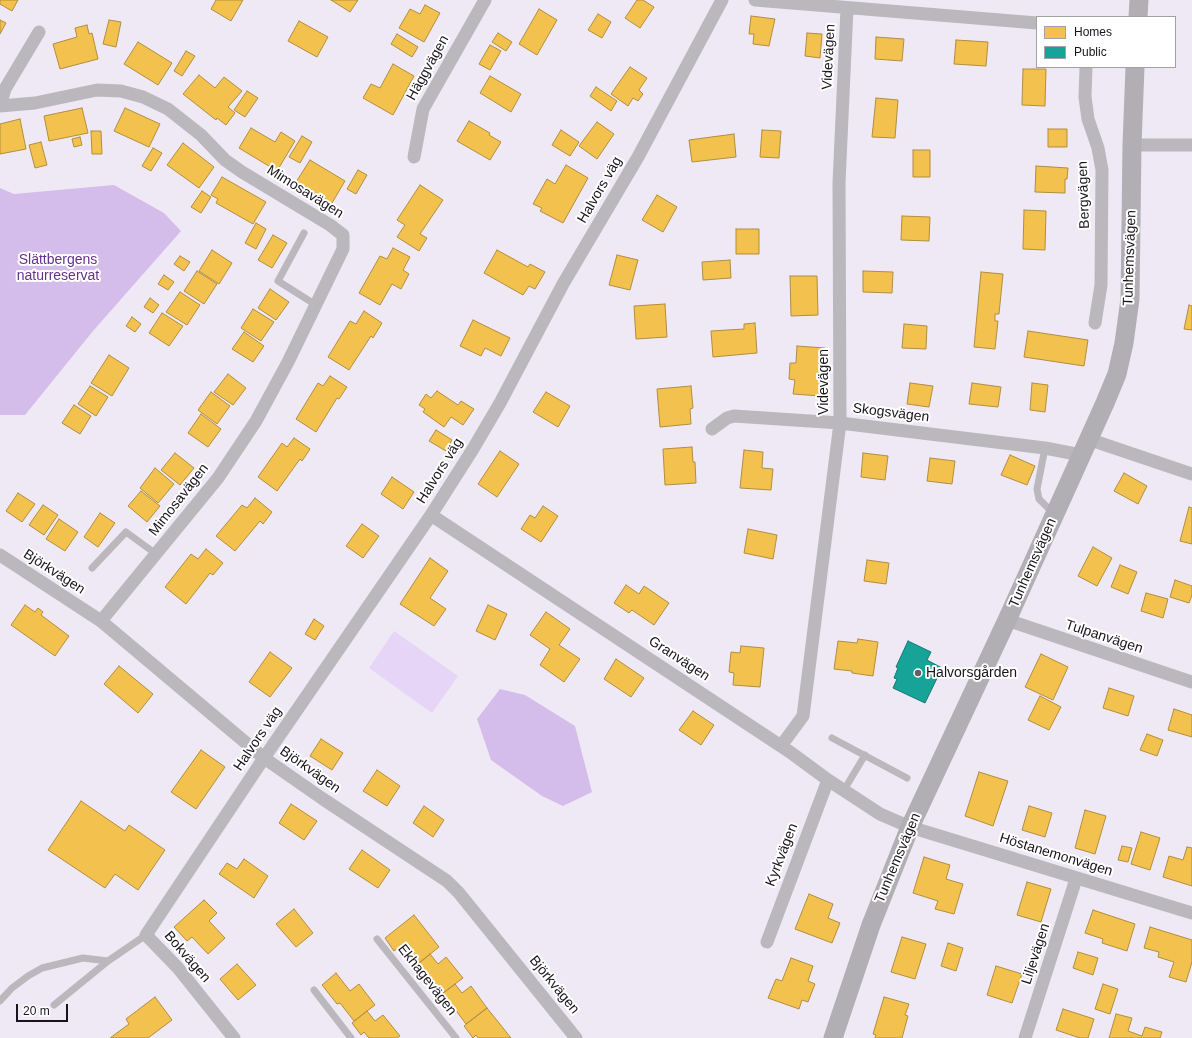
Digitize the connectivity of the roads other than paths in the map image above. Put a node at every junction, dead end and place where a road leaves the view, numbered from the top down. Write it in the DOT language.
graph roads {
  1 [pos="485,0"];
  2 [pos="722,0"];
  3 [pos="755,0"];
  4 [pos="1140,0"];
  5 [pos="847,8"];
  6 [pos="1138,16"];
  7 [pos="1036,23"];
  8 [pos="39,32"];
  9 [pos="1086,68"];
  10 [pos="1135,68"];
  11 [pos="1192,144"];
  12 [pos="1132,145"];
  13 [pos="414,157"];
  14 [pos="304,234"];
  15 [pos="316,305"];
  16 [pos="1095,323"];
  17 [pos="840,423"];
  18 [pos="712,429"];
  19 [pos="1085,447"];
  20 [pos="1045,448"];
  21 [pos="1192,474"];
  22 [pos="431,515"];
  23 [pos="1055,515"];
  24 [pos="156,554"];
  25 [pos="0,555"];
  26 [pos="92,568"];
  27 [pos="1007,620"];
  28 [pos="101,621"];
  29 [pos="1192,682"];
  30 [pos="832,738"];
  31 [pos="781,746"];
  32 [pos="865,755"];
  33 [pos="264,758"];
  34 [pos="907,778"];
  35 [pos="828,780"];
  36 [pos="844,790"];
  37 [pos="910,827"];
  38 [pos="1076,879"];
  39 [pos="1192,913"];
  40 [pos="146,935"];
  41 [pos="377,939"];
  42 [pos="767,942"];
  43 [pos="108,961"];
  44 [pos="314,990"];
  45 [pos="0,1002"];
  46 [pos="54,1005"];
  47 [pos="234,1038"];
  48 [pos="351,1038"];
  49 [pos="456,1038"];
  50 [pos="576,1038"];
  51 [pos="833,1038"];
  52 [pos="1026,1038"];
  1 -- 13 [label="street, Häggvägen"];
  2 -- 22 [label="street, Halvors väg"];
  3 -- 5 [label="street"];
  4 -- 6 [label="street"];
  5 -- 7 [label="street"];
  5 -- 17 [label="street, Videvägen"];
  8 -- 15 [label="street, Mimosavägen"];
  9 -- 16 [label="street, Bergvägen"];
  10 -- 12 [label="street, Tunhemsvägen"];
  11 -- 12 [label="street"];
  12 -- 19 [label="street, Tunhemsvägen"];
  14 -- 15 [label="lane"];
  15 -- 24 [label="street, Mimosavägen"];
  17 -- 18 [label="street, Skogsvägen"];
  17 -- 20 [label="street, Skogsvägen"];
  17 -- 31 [label="street, Videvägen"];
  19 -- 20 [label="street, Skogsvägen"];
  19 -- 21 [label="street, Skogsvägen"];
  19 -- 23 [label="street, Tunhemsvägen"];
  20 -- 23 [label="lane"];
  22 -- 31 [label="street, Granvägen"];
  22 -- 33 [label="street, Halvors väg"];
  23 -- 27 [label="street, Tunhemsvägen"];
  24 -- 26 [label="lane"];
  24 -- 28 [label="street, Mimosavägen"];
  25 -- 28 [label="street, Björkvägen"];
  27 -- 29 [label="street, Tulpanvägen"];
  27 -- 37 [label="street, Tunhemsvägen"];
  28 -- 33 [label="street, Björkvägen"];
  30 -- 32 [label="lane"];
  31 -- 35 [label="street, Granvägen"];
  32 -- 34 [label="lane"];
  32 -- 36 [label="lane"];
  33 -- 40 [label="street, Halvors väg"];
  33 -- 50 [label="street, Björkvägen"];
  35 -- 36 [label="street, Granvägen"];
  35 -- 42 [label="street, Kyrkvägen"];
  36 -- 37 [label="street, Granvägen"];
  37 -- 38 [label="street, Höstanemonvägen"];
  37 -- 51 [label="street, Tunhemsvägen"];
  38 -- 39 [label="street, Höstanemonvägen"];
  38 -- 52 [label="street, Liljevägen"];
  40 -- 43 [label="lane, Bokvägen"];
  40 -- 47 [label="street, Bokvägen"];
  41 -- 49 [label="lane, Ekhagevägen"];
  43 -- 45 [label="lane"];
  43 -- 46 [label="lane, Bokvägen"];
  44 -- 48 [label="lane"];
}
